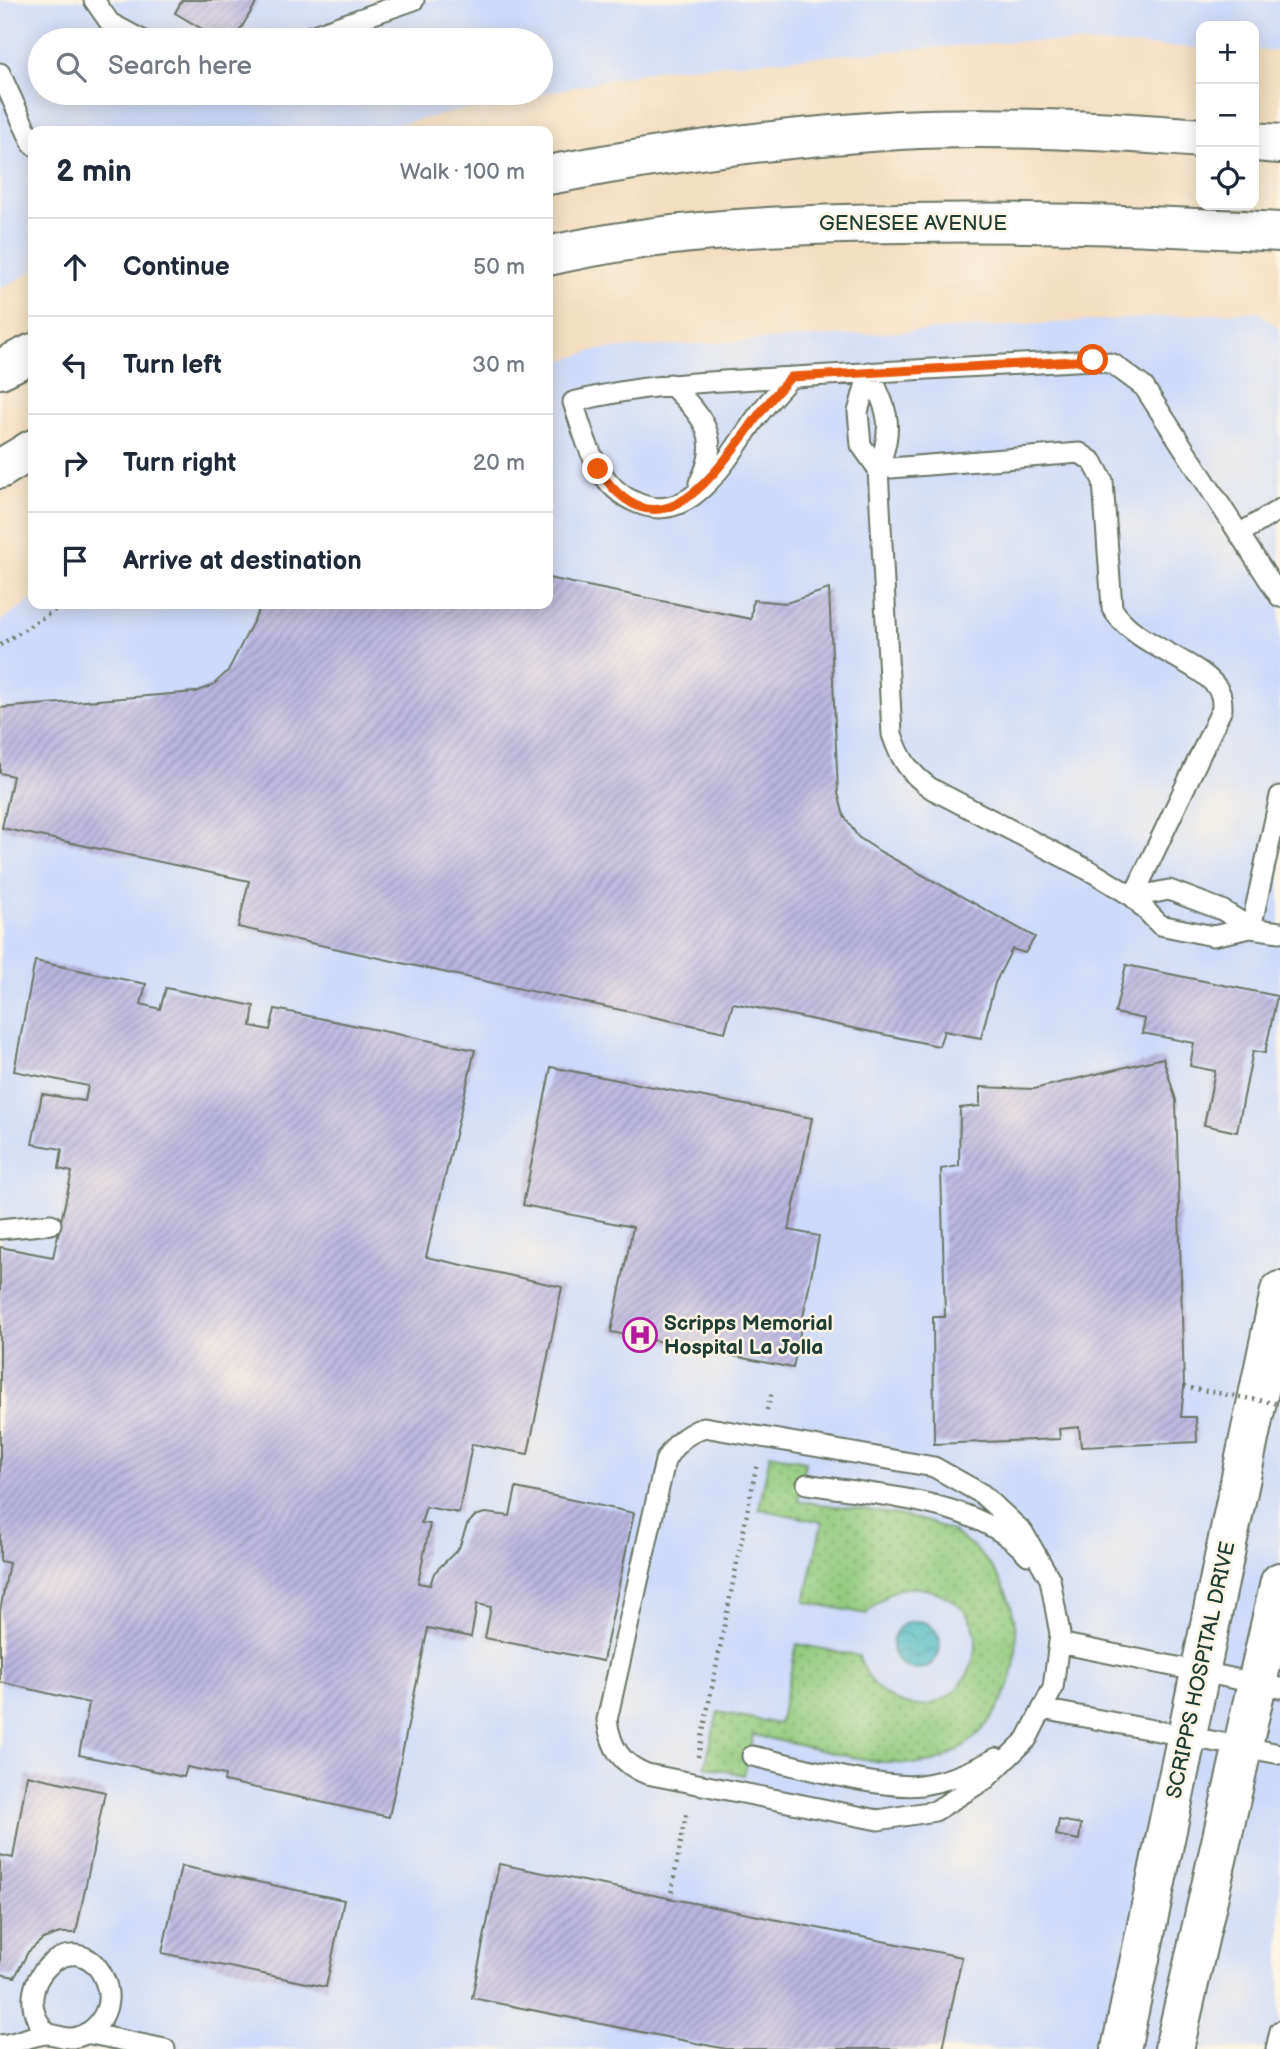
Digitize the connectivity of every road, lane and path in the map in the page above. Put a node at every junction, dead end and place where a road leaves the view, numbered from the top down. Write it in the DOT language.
graph roads {
  1 [pos="94,0"];
  2 [pos="414,0"];
  3 [pos="119,28"];
  4 [pos="334,28"];
  5 [pos="0,73"];
  6 [pos="28,134"];
  7 [pos="1196,138"];
  8 [pos="1259,142"];
  9 [pos="1280,144"];
  10 [pos="553,174"];
  11 [pos="1280,232"];
  12 [pos="553,255"];
  13 [pos="28,356"];
  14 [pos="0,369"];
  15 [pos="869,372"];
  16 [pos="791,377"];
  17 [pos="670,384"];
  18 [pos="28,452"];
  19 [pos="0,469"];
  20 [pos="878,469"];
  21 [pos="692,496"];
  22 [pos="1280,509"];
  23 [pos="1239,534"];
  24 [pos="1280,597"];
  25 [pos="56,609"];
  26 [pos="0,645"];
  27 [pos="1280,796"];
  28 [pos="1133,897"];
  29 [pos="1251,928"];
  30 [pos="1280,932"];
  31 [pos="51,1224"];
  32 [pos="0,1229"];
  33 [pos="1280,1291"];
  34 [pos="1184,1387"];
  35 [pos="772,1391"];
  36 [pos="1280,1404"];
  37 [pos="762,1436"];
  38 [pos="807,1484"];
  39 [pos="1050,1579"];
  40 [pos="1280,1582"];
  41 [pos="1059,1643"];
  42 [pos="1202,1671"];
  43 [pos="1269,1686"];
  44 [pos="1042,1709"];
  45 [pos="1188,1736"];
  46 [pos="1027,1739"];
  47 [pos="1241,1746"];
  48 [pos="1280,1754"];
  49 [pos="752,1756"];
  50 [pos="692,1783"];
  51 [pos="670,1899"];
  52 [pos="1280,2031"];
  53 [pos="86,2033"];
  54 [pos="48,2034"];
  55 [pos="0,2045"];
  56 [pos="164,2049"];
  57 [pos="1121,2049"];
  58 [pos="1174,2049"];
  59 [pos="1276,2049"];
  1 -- 3 [label="lane"];
  2 -- 4 [label="lane"];
  5 -- 6 [label="lane"];
  7 -- 10 [label="main road"];
  8 -- 9 [label="main road"];
  11 -- 12 [label="main road, GENESEE AVENUE"];
  13 -- 14 [label="main road"];
  15 -- 16 [label="lane"];
  15 -- 20 [label="lane"];
  15 -- 20 [label="lane"];
  15 -- 23 [label="lane"];
  16 -- 17 [label="lane"];
  16 -- 21 [label="lane"];
  17 -- 21 [label="lane"];
  17 -- 21 [label="lane"];
  18 -- 19 [label="main road"];
  20 -- 28 [label="lane"];
  20 -- 28 [label="lane"];
  22 -- 23 [label="lane"];
  23 -- 24 [label="lane"];
  25 -- 26 [label="path"];
  27 -- 29 [label="lane"];
  28 -- 29 [label="lane"];
  28 -- 29 [label="lane"];
  29 -- 30 [label="lane"];
  31 -- 32 [label="lane"];
  33 -- 42 [label="main road, SCRIPPS HOSPITAL DRIVE"];
  34 -- 36 [label="path, bridge"];
  35 -- 37 [label="path"];
  37 -- 39 [label="lane"];
  37 -- 50 [label="path"];
  37 -- 50 [label="lane"];
  38 -- 39 [label="lane"];
  39 -- 41 [label="lane"];
  40 -- 43 [label="main road"];
  41 -- 42 [label="lane"];
  41 -- 44 [label="lane"];
  42 -- 43 [label="lane"];
  42 -- 45 [label="main road, SCRIPPS HOSPITAL DRIVE"];
  43 -- 47 [label="main road"];
  44 -- 45 [label="lane"];
  44 -- 46 [label="lane"];
  45 -- 47 [label="lane"];
  45 -- 57 [label="main road, SCRIPPS HOSPITAL DRIVE"];
  46 -- 49 [label="lane"];
  46 -- 50 [label="lane"];
  47 -- 48 [label="lane"];
  47 -- 58 [label="main road"];
  50 -- 51 [label="path"];
  52 -- 59 [label="lane"];
  53 -- 54 [label="lane"];
  53 -- 54 [label="lane"];
  53 -- 56 [label="lane"];
  54 -- 55 [label="lane"];
}
